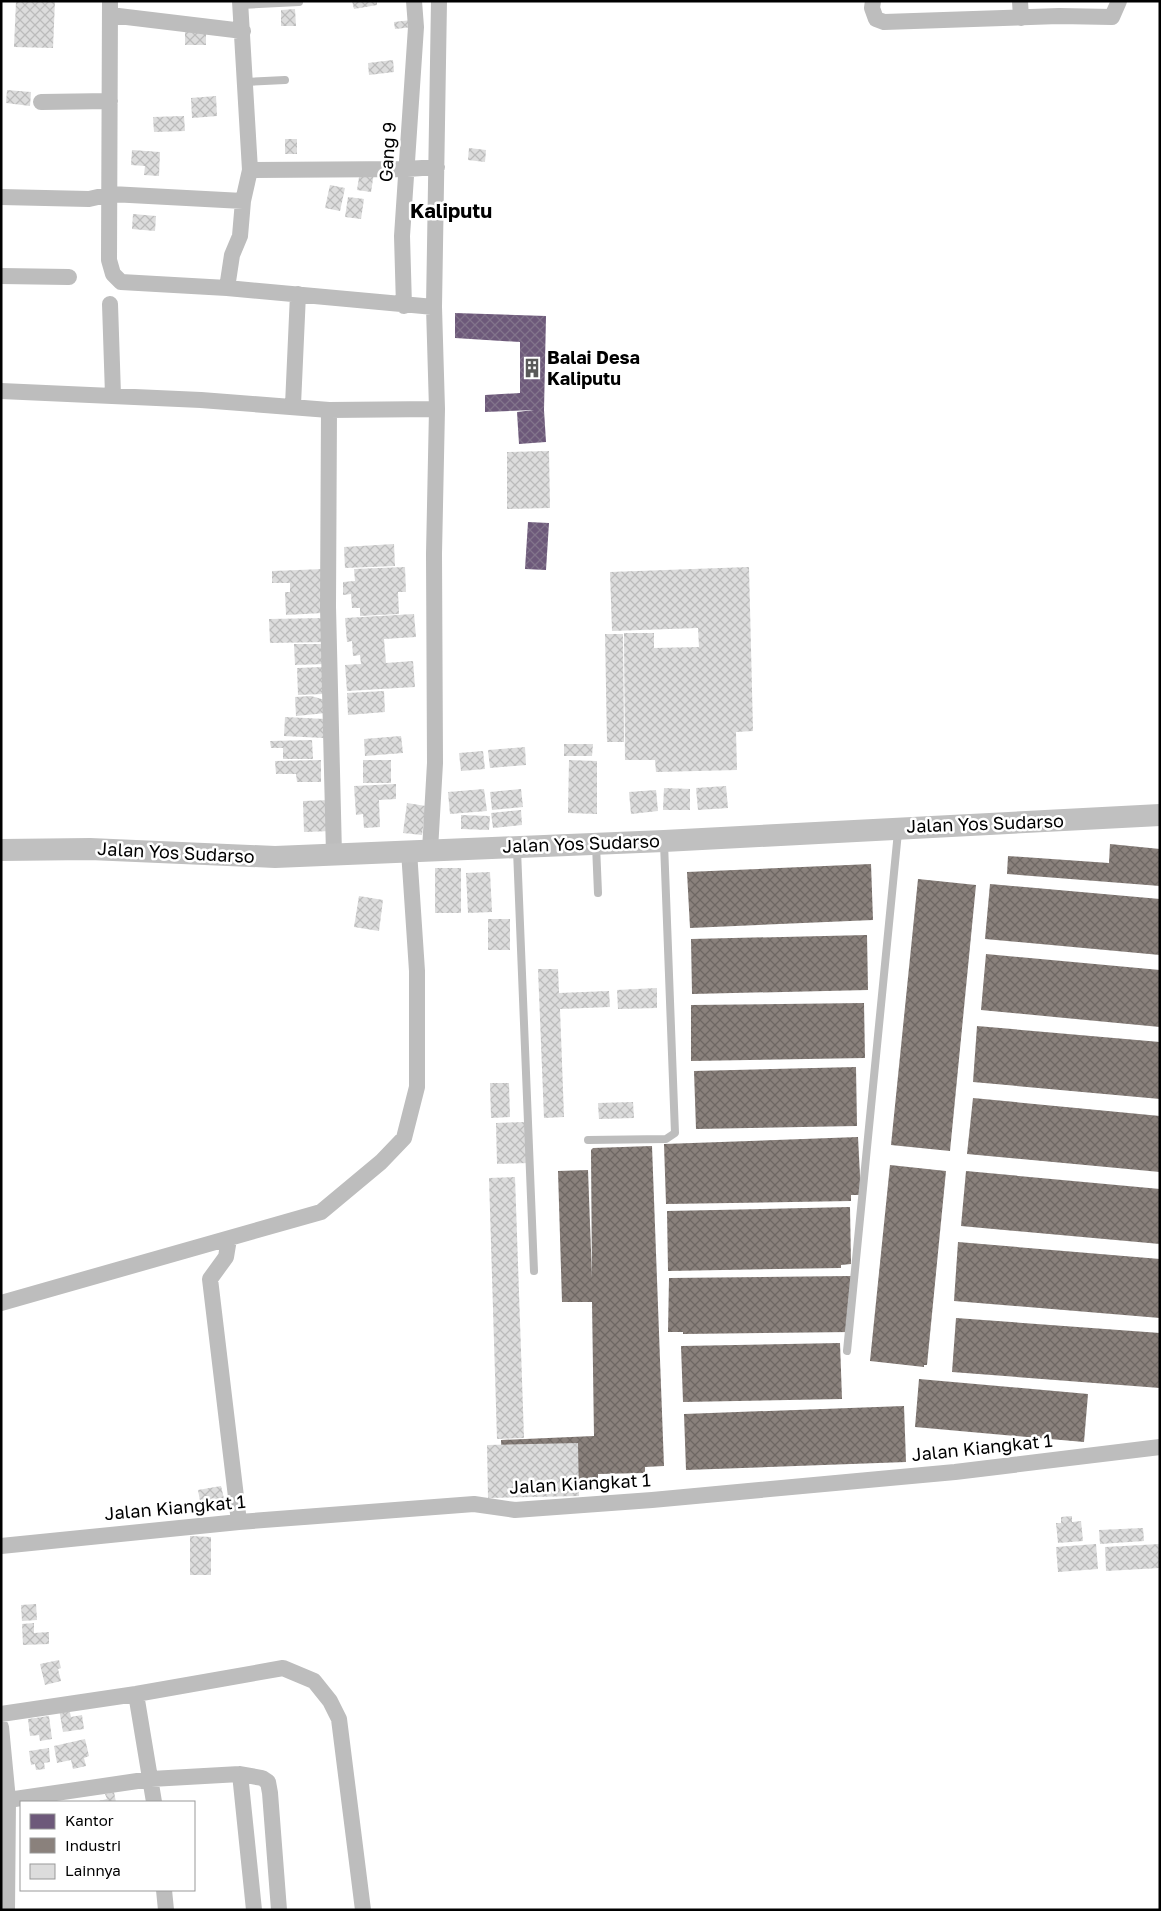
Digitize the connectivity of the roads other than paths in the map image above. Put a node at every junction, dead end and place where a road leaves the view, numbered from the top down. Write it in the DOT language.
graph roads {
  1 [pos="414,1"];
  2 [pos="439,1"];
  3 [pos="873,1"];
  4 [pos="1119,1"];
  5 [pos="299,2"];
  6 [pos="241,3"];
  7 [pos="110,8"];
  8 [pos="1021,9"];
  9 [pos="243,31"];
  10 [pos="285,80"];
  11 [pos="246,82"];
  12 [pos="110,101"];
  13 [pos="41,102"];
  14 [pos="437,167"];
  15 [pos="250,170"];
  16 [pos="407,170"];
  17 [pos="111,194"];
  18 [pos="1,197"];
  19 [pos="243,201"];
  20 [pos="1,276"];
  21 [pos="69,277"];
  22 [pos="227,288"];
  23 [pos="298,294"];
  24 [pos="110,304"];
  25 [pos="404,306"];
  26 [pos="434,307"];
  27 [pos="1,391"];
  28 [pos="114,395"];
  29 [pos="293,405"];
  30 [pos="437,409"];
  31 [pos="329,410"];
  32 [pos="1160,815"];
  33 [pos="898,827"];
  34 [pos="664,841"];
  35 [pos="596,843"];
  36 [pos="517,845"];
  37 [pos="1,850"];
  38 [pos="420,850"];
  39 [pos="334,854"];
  40 [pos="598,893"];
  41 [pos="588,1140"];
  42 [pos="229,1239"];
  43 [pos="534,1271"];
  44 [pos="1,1303"];
  45 [pos="847,1352"];
  46 [pos="1160,1447"];
  47 [pos="239,1522"];
  48 [pos="1,1546"];
  49 [pos="136,1694"];
  50 [pos="1,1714"];
  51 [pos="1,1727"];
  52 [pos="240,1774"];
  53 [pos="151,1779"];
  54 [pos="5,1800"];
  55 [pos="154,1801"];
  56 [pos="14,1884"];
  57 [pos="164,1891"];
  58 [pos="7,1910"];
  59 [pos="166,1910"];
  60 [pos="254,1910"];
  61 [pos="279,1910"];
  62 [pos="364,1910"];
  1 -- 16 [label="street, Gang 9"];
  2 -- 14 [label="street"];
  3 -- 8 [label="street"];
  4 -- 8 [label="street"];
  5 -- 6 [label="lane"];
  6 -- 9 [label="street"];
  7 -- 9 [label="street"];
  7 -- 12 [label="street"];
  9 -- 11 [label="street"];
  10 -- 11 [label="lane"];
  11 -- 15 [label="street"];
  12 -- 13 [label="street"];
  12 -- 17 [label="street"];
  14 -- 16 [label="street"];
  14 -- 26 [label="street"];
  15 -- 16 [label="street"];
  15 -- 19 [label="street"];
  16 -- 25 [label="street, Gang 9"];
  17 -- 18 [label="street"];
  17 -- 19 [label="street"];
  17 -- 22 [label="street"];
  19 -- 22 [label="street"];
  20 -- 21 [label="street"];
  22 -- 23 [label="street"];
  23 -- 25 [label="street"];
  23 -- 29 [label="street"];
  24 -- 28 [label="street"];
  25 -- 26 [label="street"];
  26 -- 30 [label="street"];
  27 -- 28 [label="street"];
  28 -- 29 [label="street"];
  29 -- 31 [label="street"];
  30 -- 31 [label="street"];
  30 -- 38 [label="street"];
  31 -- 39 [label="street"];
  32 -- 33 [label="street, Jalan Yos Sudarso"];
  33 -- 34 [label="street, Jalan Yos Sudarso"];
  33 -- 45 [label="lane"];
  34 -- 35 [label="street, Jalan Yos Sudarso"];
  34 -- 41 [label="lane"];
  35 -- 36 [label="street, Jalan Yos Sudarso"];
  35 -- 40 [label="lane"];
  36 -- 38 [label="street, Jalan Yos Sudarso"];
  36 -- 43 [label="lane"];
  37 -- 39 [label="street, Jalan Yos Sudarso"];
  38 -- 39 [label="street, Jalan Yos Sudarso"];
  38 -- 42 [label="street"];
  42 -- 44 [label="street"];
  42 -- 47 [label="street"];
  46 -- 47 [label="street, Jalan Kiangkat 1"];
  47 -- 48 [label="street, Jalan Kiangkat 1"];
  49 -- 50 [label="street"];
  49 -- 53 [label="street"];
  49 -- 62 [label="street"];
  51 -- 54 [label="street"];
  52 -- 53 [label="street"];
  52 -- 60 [label="street"];
  52 -- 61 [label="street"];
  53 -- 54 [label="street"];
  53 -- 55 [label="street"];
  54 -- 56 [label="street"];
  56 -- 58 [label="street"];
  57 -- 59 [label="street"];
}
